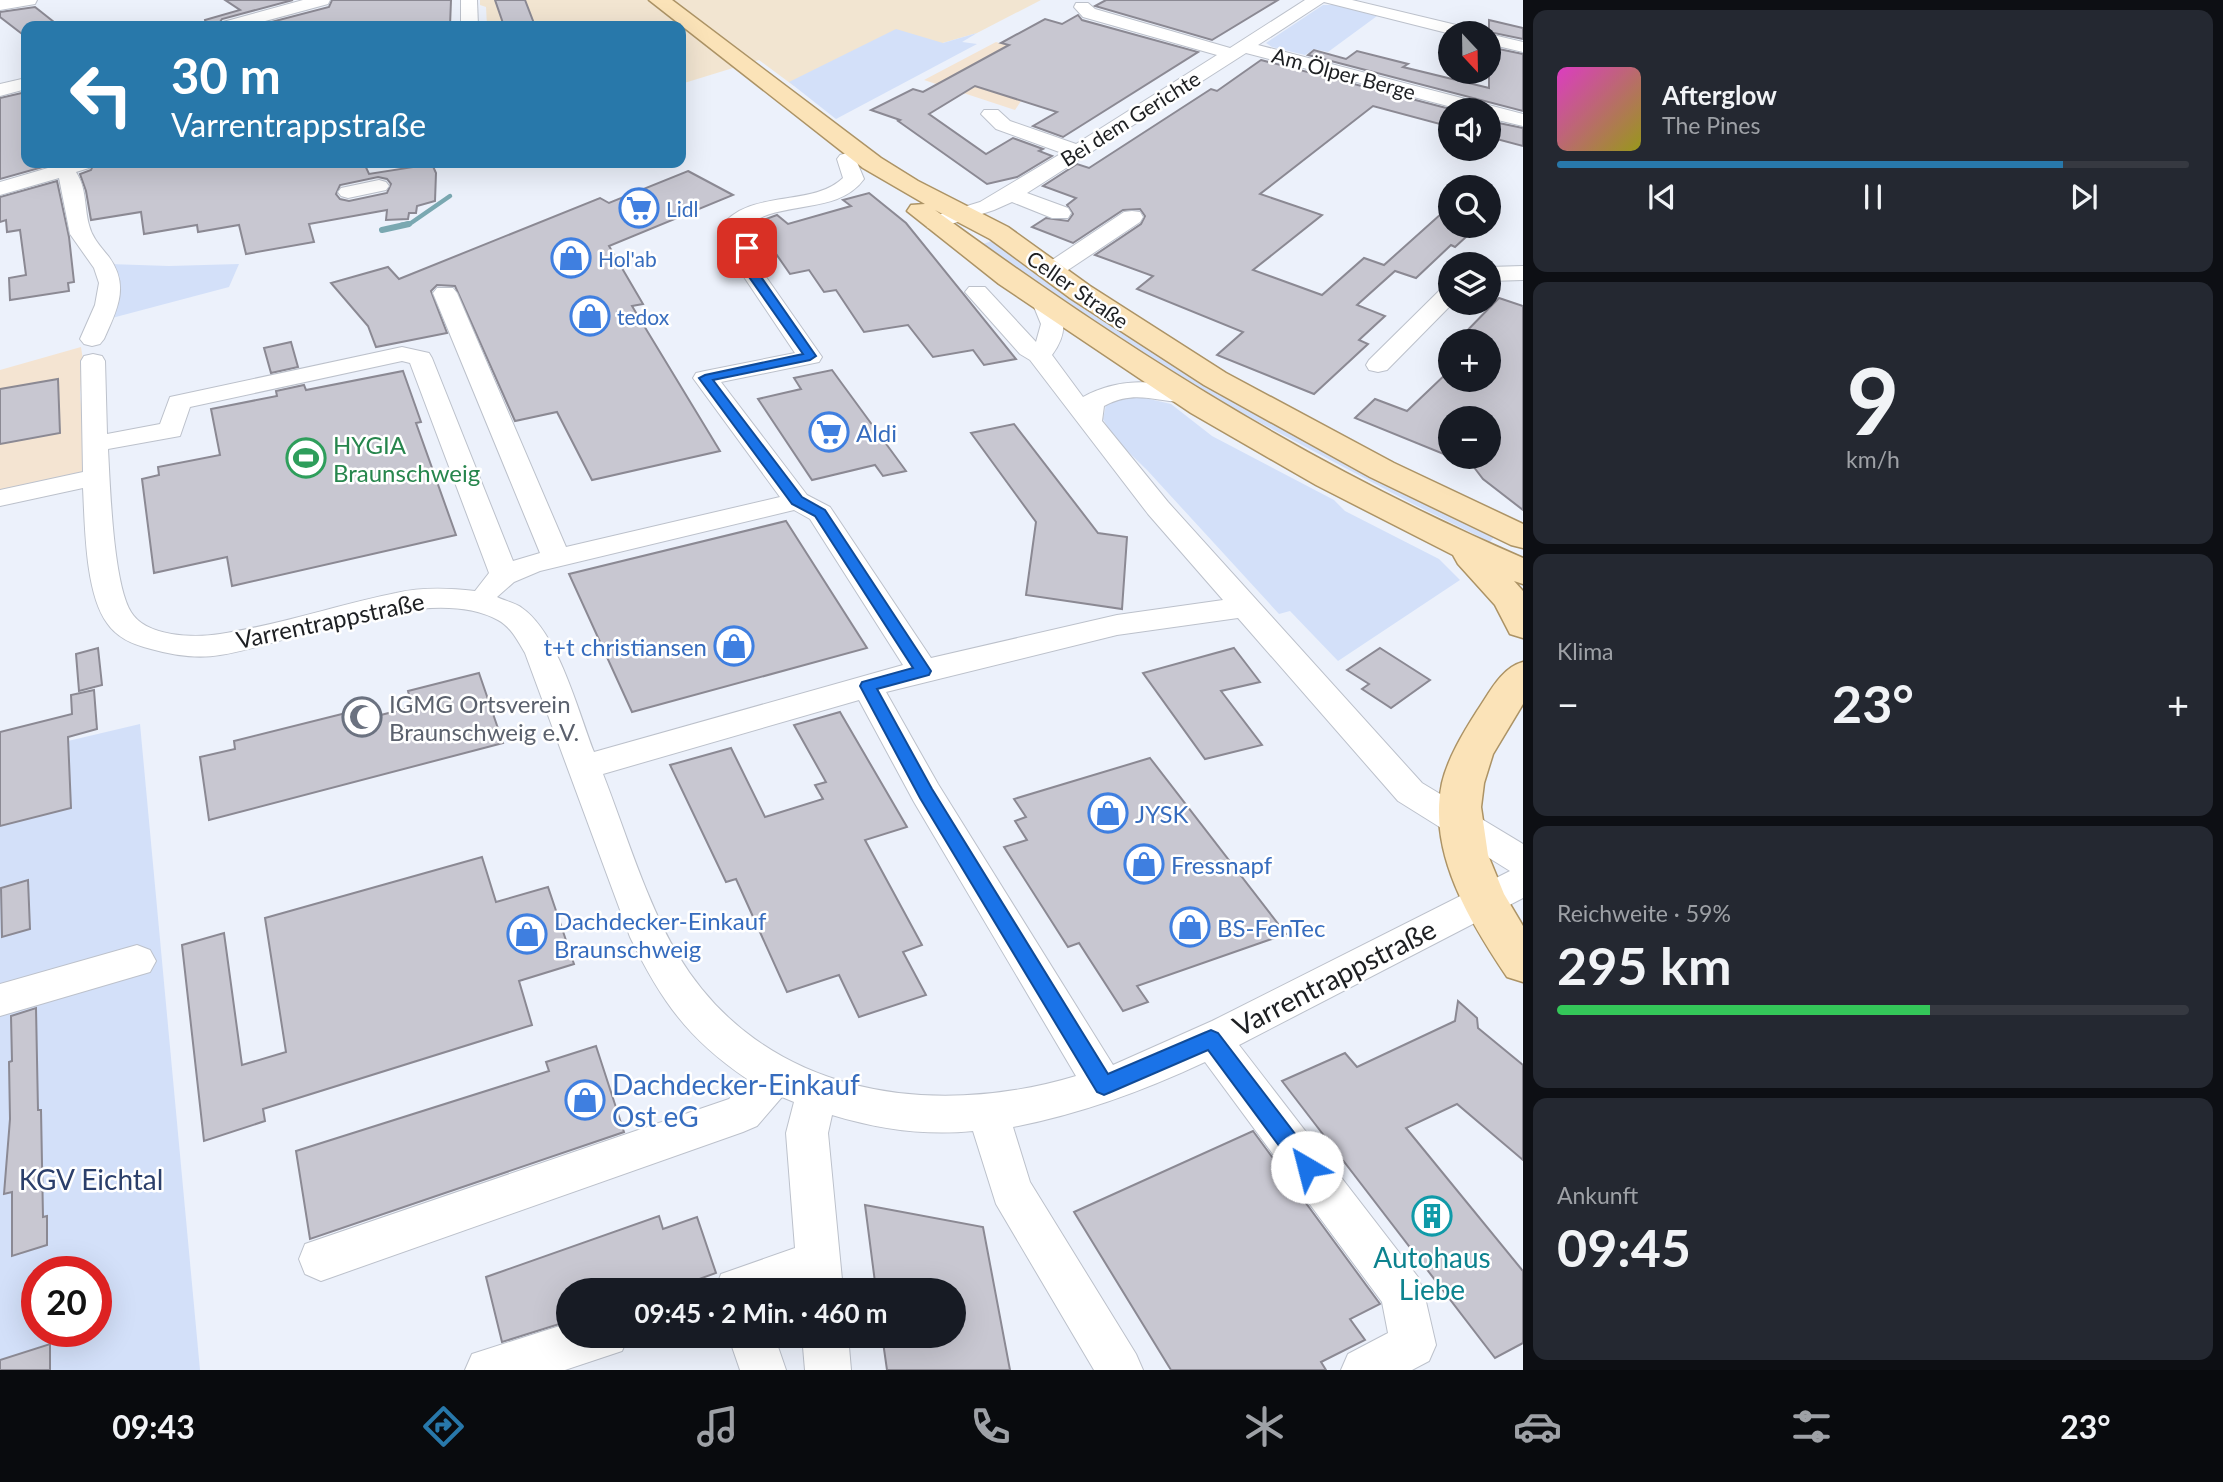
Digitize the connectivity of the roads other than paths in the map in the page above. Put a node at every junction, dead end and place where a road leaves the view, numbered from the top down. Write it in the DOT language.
graph roads {
  1 [pos="29,0"];
  2 [pos="322,0"];
  3 [pos="469,0"];
  4 [pos="645,0"];
  5 [pos="659,0"];
  6 [pos="1317,0"];
  7 [pos="1331,0"];
  8 [pos="2,3"];
  9 [pos="283,4"];
  10 [pos="1082,7"];
  11 [pos="307,19"];
  12 [pos="241,21"];
  13 [pos="470,21"];
  14 [pos="672,21"];
  15 [pos="1438,26"];
  16 [pos="686,32"];
  17 [pos="1502,42"];
  18 [pos="1523,47"];
  19 [pos="1238,51"];
  20 [pos="21,84"];
  21 [pos="0,90"];
  22 [pos="1438,99"];
  23 [pos="991,114"];
  24 [pos="1501,115"];
  25 [pos="1523,120"];
  26 [pos="1076,151"];
  27 [pos="847,159"];
  28 [pos="70,168"];
  29 [pos="63,170"];
  30 [pos="379,186"];
  31 [pos="0,189"];
  32 [pos="348,192"];
  33 [pos="1011,194"];
  34 [pos="1060,213"];
  35 [pos="965,214"];
  36 [pos="1132,217"];
  37 [pos="936,223"];
  38 [pos="1051,271"];
  39 [pos="1523,273"];
  40 [pos="1501,274"];
  41 [pos="977,292"];
  42 [pos="445,293"];
  43 [pos="1044,302"];
  44 [pos="1438,305"];
  45 [pos="1040,355"];
  46 [pos="1378,365"];
  47 [pos="1187,395"];
  48 [pos="1089,422"];
  49 [pos="95,444"];
  50 [pos="97,477"];
  51 [pos="0,498"];
  52 [pos="797,500"];
  53 [pos="1457,542"];
  54 [pos="1521,542"];
  55 [pos="545,561"];
  56 [pos="1523,572"];
  57 [pos="504,575"];
  58 [pos="478,601"];
  59 [pos="1244,607"];
  60 [pos="1523,625"];
  61 [pos="923,671"];
  62 [pos="1523,675"];
  63 [pos="867,686"];
  64 [pos="584,767"];
  65 [pos="1460,825"];
  66 [pos="1523,862"];
  67 [pos="1504,890"];
  68 [pos="138,961"];
  69 [pos="1523,963"];
  70 [pos="0,1000"];
  71 [pos="1211,1039"];
  72 [pos="776,1075"];
  73 [pos="1104,1086"];
  74 [pos="817,1092"];
  75 [pos="988,1111"];
  76 [pos="321,1259"];
  77 [pos="819,1276"];
  78 [pos="562,1348"];
  79 [pos="755,1348"];
  80 [pos="826,1348"];
  81 [pos="488,1370"];
  82 [pos="763,1370"];
  83 [pos="828,1370"];
  84 [pos="1120,1370"];
  85 [pos="1364,1370"];
  1 -- 8 [label="street"];
  2 -- 9 [label="street"];
  3 -- 13 [label="street"];
  4 -- 14 [label="main road, Celler Straße"];
  5 -- 35 [label="main road, Celler Straße"];
  6 -- 19 [label="street, Bei dem Gerichte"];
  7 -- 15 [label="street"];
  9 -- 11 [label="street"];
  9 -- 12 [label="street"];
  10 -- 19 [label="street, Am Ölper Berge"];
  16 -- 27 [label="main road, Celler Straße"];
  17 -- 18 [label="street"];
  19 -- 22 [label="street, Am Ölper Berge"];
  19 -- 26 [label="street, Bei dem Gerichte"];
  20 -- 21 [label="street"];
  23 -- 26 [label="street"];
  24 -- 25 [label="street"];
  26 -- 33 [label="street, Bei dem Gerichte"];
  27 -- 37 [label="main road, Celler Straße"];
  27 -- 52 [label="street"];
  28 -- 29 [label="street"];
  29 -- 31 [label="street"];
  29 -- 49 [label="street, Varrentrappstraße"];
  30 -- 32 [label="street"];
  33 -- 34 [label="street"];
  33 -- 35 [label="street, Bei dem Gerichte"];
  35 -- 37 [label="street, Bei dem Gerichte"];
  35 -- 38 [label="main road, Celler Straße"];
  36 -- 38 [label="street"];
  37 -- 43 [label="main road, Celler Straße"];
  38 -- 54 [label="main road, Celler Straße"];
  39 -- 40 [label="street"];
  41 -- 45 [label="street"];
  42 -- 55 [label="street"];
  43 -- 45 [label="street, Celler Straße"];
  43 -- 47 [label="main road, Celler Straße"];
  44 -- 46 [label="street"];
  45 -- 48 [label="street"];
  47 -- 48 [label="street, Celler Straße"];
  47 -- 53 [label="main road, Celler Straße"];
  48 -- 59 [label="street"];
  49 -- 50 [label="street, Varrentrappstraße"];
  49 -- 57 [label="street"];
  50 -- 51 [label="street"];
  50 -- 58 [label="street, Varrentrappstraße"];
  52 -- 55 [label="street"];
  52 -- 61 [label="street"];
  53 -- 54 [label="street"];
  53 -- 56 [label="main road, Celler Straße"];
  53 -- 60 [label="main road"];
  55 -- 57 [label="street"];
  57 -- 58 [label="street"];
  58 -- 64 [label="street, Varrentrappstraße"];
  59 -- 61 [label="street"];
  59 -- 65 [label="street"];
  61 -- 63 [label="street"];
  62 -- 65 [label="main road"];
  63 -- 64 [label="street"];
  63 -- 73 [label="street"];
  64 -- 72 [label="street, Varrentrappstraße"];
  65 -- 66 [label="street"];
  65 -- 67 [label="main road"];
  67 -- 69 [label="main road"];
  67 -- 71 [label="street, Varrentrappstraße"];
  68 -- 70 [label="street"];
  71 -- 73 [label="street, Varrentrappstraße"];
  71 -- 85 [label="street"];
  72 -- 74 [label="street, Varrentrappstraße"];
  72 -- 76 [label="street"];
  73 -- 75 [label="street, Varrentrappstraße"];
  74 -- 75 [label="street, Varrentrappstraße"];
  74 -- 77 [label="street"];
  75 -- 84 [label="street"];
  78 -- 81 [label="street"];
  79 -- 82 [label="street"];
  80 -- 83 [label="street"];
}
